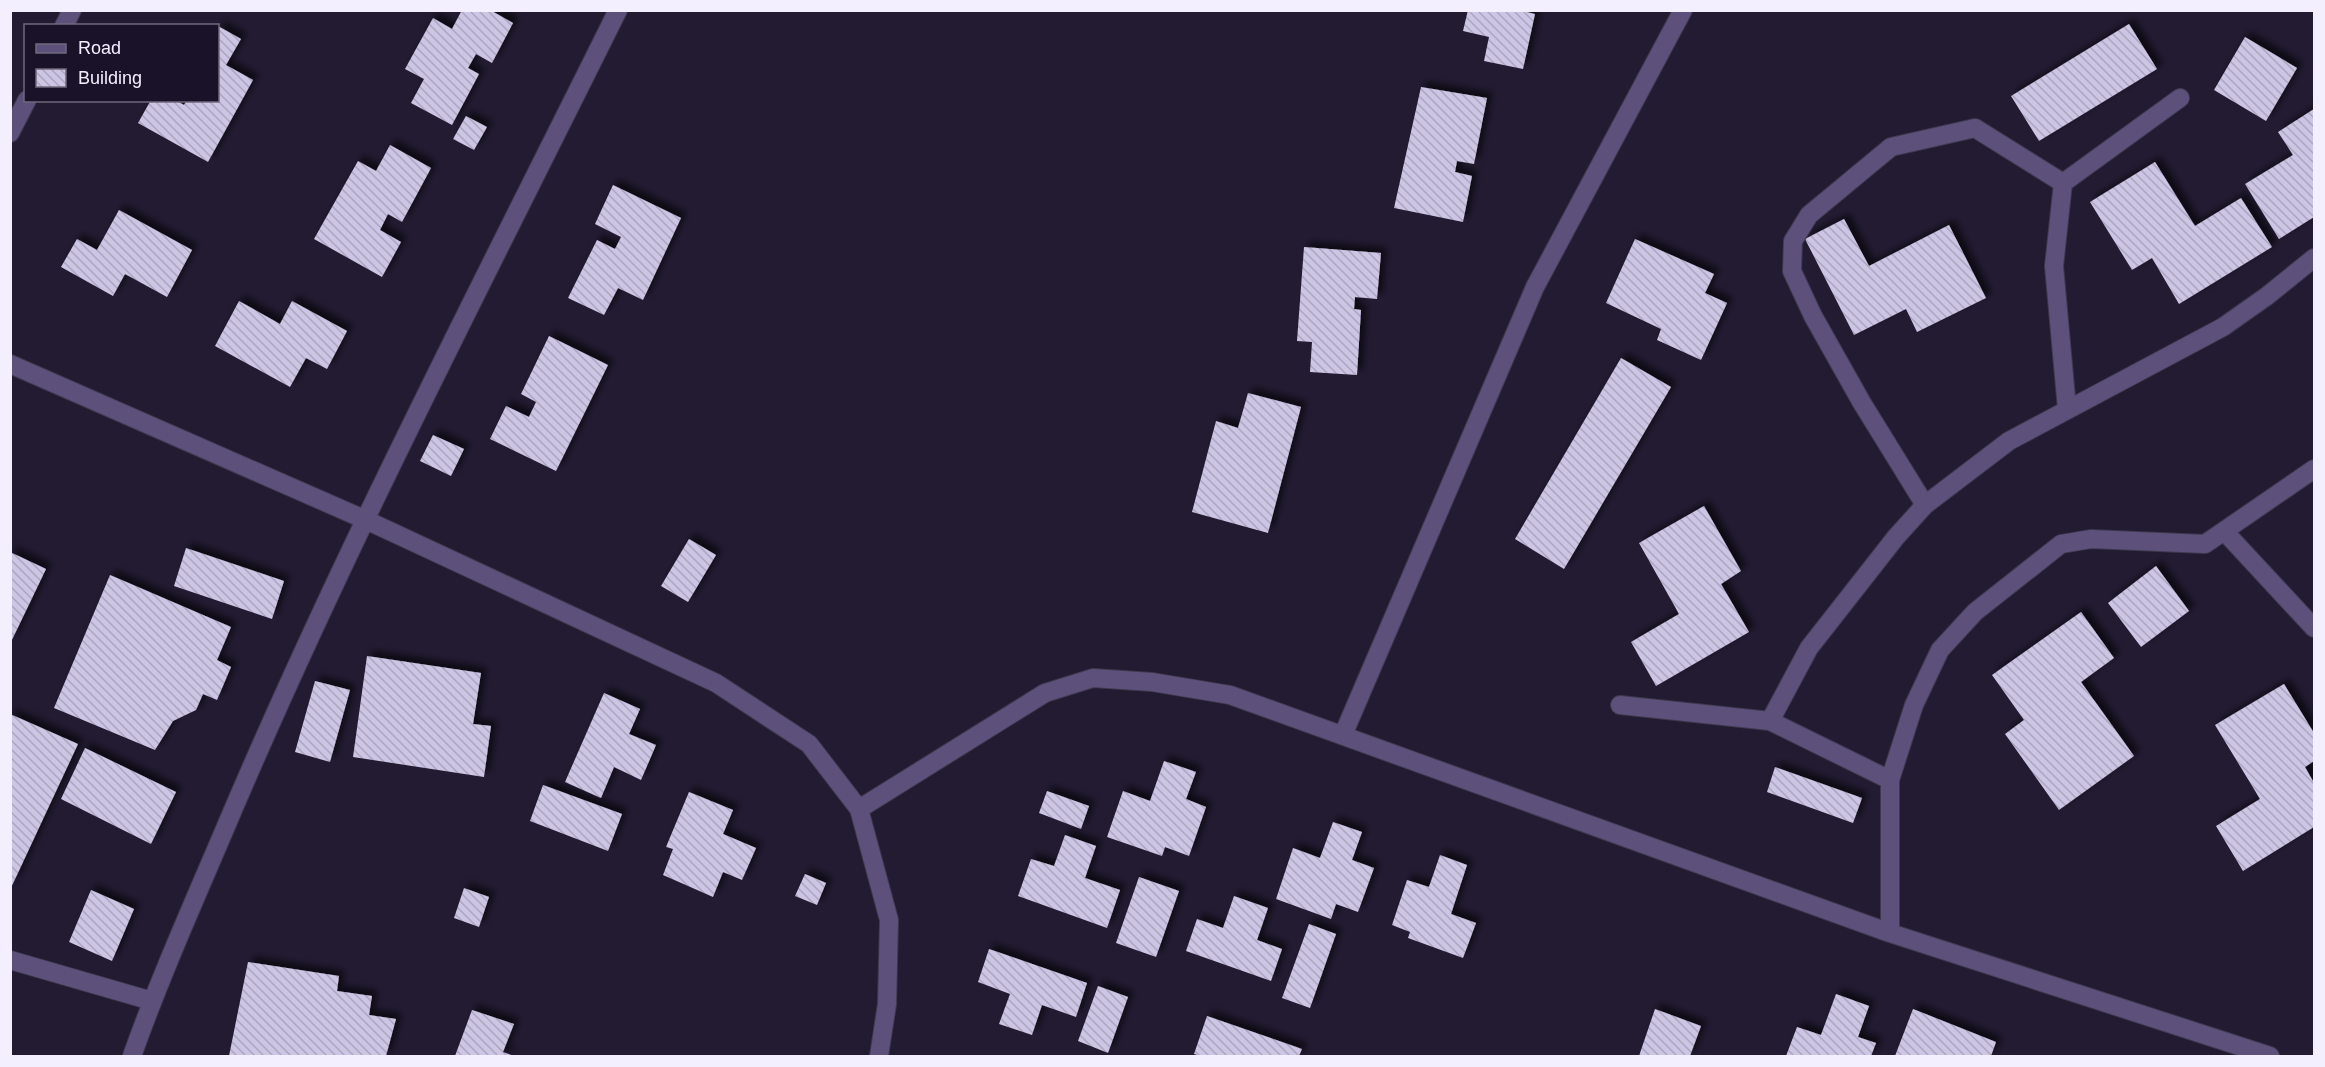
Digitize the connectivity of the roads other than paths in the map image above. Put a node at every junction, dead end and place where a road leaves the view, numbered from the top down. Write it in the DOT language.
graph roads {
  1 [pos="72,10"];
  2 [pos="618,10"];
  3 [pos="1683,10"];
  4 [pos="65,24"];
  5 [pos="2180,98"];
  6 [pos="26,102"];
  7 [pos="10,133"];
  8 [pos="2062,183"];
  9 [pos="2314,258"];
  10 [pos="10,364"];
  11 [pos="2067,409"];
  12 [pos="2314,469"];
  13 [pos="1925,505"];
  14 [pos="366,520"];
  15 [pos="2224,531"];
  16 [pos="2314,628"];
  17 [pos="1620,705"];
  18 [pos="1770,721"];
  19 [pos="1343,735"];
  20 [pos="1890,780"];
  21 [pos="860,809"];
  22 [pos="1890,933"];
  23 [pos="10,960"];
  24 [pos="152,1001"];
  25 [pos="2235,1052"];
  26 [pos="132,1056"];
  27 [pos="879,1056"];
  28 [pos="2270,1056"];
  1 -- 4 [label="street"];
  2 -- 14 [label="street"];
  3 -- 19 [label="street"];
  5 -- 8 [label="street"];
  6 -- 7 [label="street"];
  8 -- 11 [label="street"];
  8 -- 13 [label="street"];
  9 -- 11 [label="street"];
  10 -- 14 [label="street"];
  11 -- 13 [label="street"];
  12 -- 15 [label="street"];
  13 -- 18 [label="street"];
  14 -- 21 [label="street"];
  14 -- 24 [label="street"];
  15 -- 16 [label="street"];
  15 -- 20 [label="street"];
  17 -- 18 [label="street"];
  18 -- 20 [label="street"];
  19 -- 21 [label="street"];
  19 -- 22 [label="street"];
  20 -- 22 [label="street"];
  21 -- 27 [label="street"];
  22 -- 25 [label="street"];
  23 -- 24 [label="street"];
  24 -- 26 [label="street"];
  25 -- 28 [label="street"];
}
